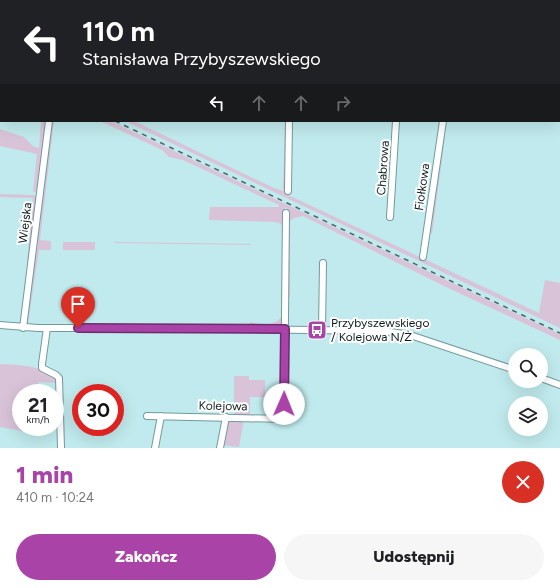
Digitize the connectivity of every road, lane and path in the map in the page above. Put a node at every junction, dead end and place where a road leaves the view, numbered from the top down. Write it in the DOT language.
graph roads {
  1 [pos="49,122"];
  2 [pos="289,122"];
  3 [pos="396,122"];
  4 [pos="443,122"];
  5 [pos="288,192"];
  6 [pos="286,213"];
  7 [pos="390,217"];
  8 [pos="424,257"];
  9 [pos="323,263"];
  10 [pos="0,325"];
  11 [pos="22,328"];
  12 [pos="47,328"];
  13 [pos="285,329"];
  14 [pos="322,330"];
  15 [pos="508,368"];
  16 [pos="548,380"];
  17 [pos="560,384"];
  18 [pos="147,416"];
  19 [pos="161,416"];
  20 [pos="226,418"];
  21 [pos="61,448"];
  22 [pos="155,448"];
  23 [pos="220,448"];
  1 -- 11 [label="street, Wiejska"];
  2 -- 5 [label="street"];
  3 -- 7 [label="street, Chabrowa"];
  4 -- 8 [label="street, Fiołkowa"];
  6 -- 13 [label="street, Kolejowa"];
  9 -- 14 [label="street"];
  10 -- 11 [label="street"];
  11 -- 12 [label="street"];
  12 -- 13 [label="street"];
  12 -- 21 [label="street"];
  13 -- 14 [label="street"];
  13 -- 20 [label="street, Kolejowa"];
  14 -- 15 [label="street"];
  16 -- 17 [label="street"];
  18 -- 19 [label="street, Kolejowa"];
  19 -- 20 [label="street, Kolejowa"];
  19 -- 22 [label="street"];
  20 -- 23 [label="street"];
}
